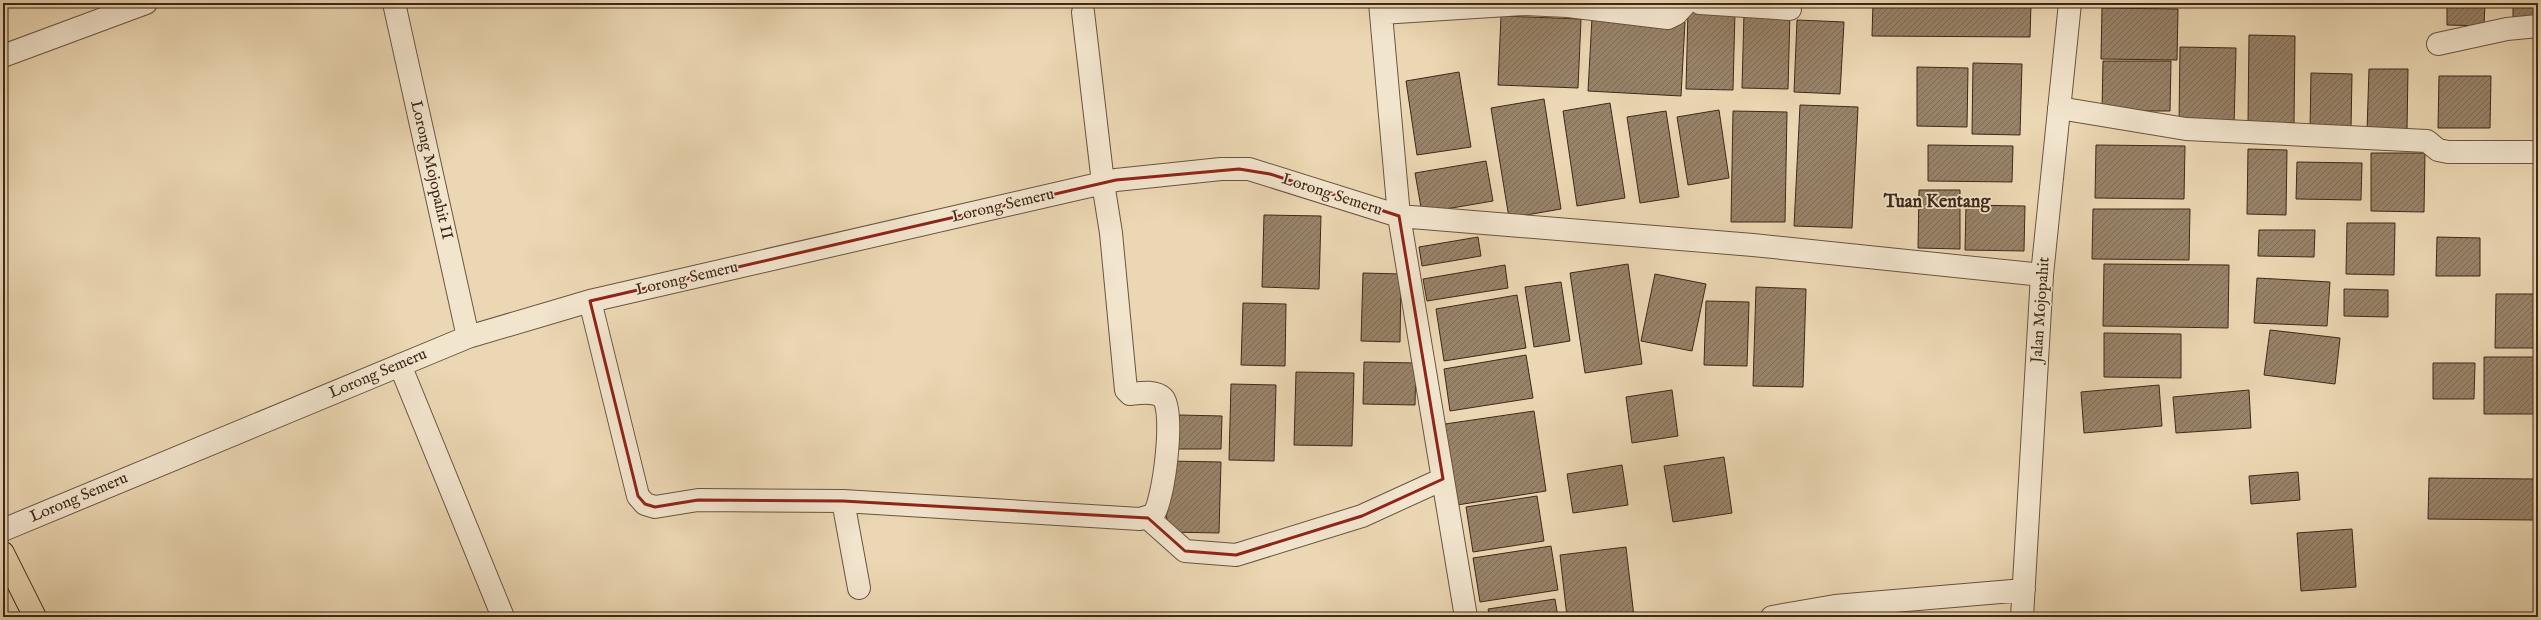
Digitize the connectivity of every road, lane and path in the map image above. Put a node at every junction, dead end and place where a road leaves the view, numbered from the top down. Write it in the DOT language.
graph roads {
  1 [pos="146,3"];
  2 [pos="394,3"];
  3 [pos="1686,3"];
  4 [pos="1700,3"];
  5 [pos="2070,3"];
  6 [pos="1380,8"];
  7 [pos="1790,9"];
  8 [pos="1083,12"];
  9 [pos="2538,26"];
  10 [pos="2438,44"];
  11 [pos="3,56"];
  12 [pos="2059,108"];
  13 [pos="2538,152"];
  14 [pos="1103,183"];
  15 [pos="1399,216"];
  16 [pos="2042,275"];
  17 [pos="590,301"];
  18 [pos="468,337"];
  19 [pos="400,365"];
  20 [pos="1442,479"];
  21 [pos="843,501"];
  22 [pos="1148,518"];
  23 [pos="3,530"];
  24 [pos="3,553"];
  25 [pos="859,588"];
  26 [pos="2024,590"];
  27 [pos="35,617"];
  28 [pos="503,617"];
  29 [pos="1466,617"];
  30 [pos="1772,617"];
  31 [pos="2022,617"];
  1 -- 11 [label="street"];
  2 -- 18 [label="street, Lorong Mojopahit II"];
  3 -- 6 [label="street"];
  4 -- 7 [label="street"];
  5 -- 12 [label="street, Jalan Mojopahit"];
  6 -- 15 [label="street"];
  8 -- 14 [label="street"];
  9 -- 10 [label="street"];
  12 -- 13 [label="street"];
  12 -- 16 [label="street, Jalan Mojopahit"];
  14 -- 15 [label="street, Lorong Semeru"];
  14 -- 17 [label="street, Lorong Semeru"];
  14 -- 22 [label="street"];
  15 -- 16 [label="street, Lorong Semeru"];
  15 -- 20 [label="street"];
  16 -- 26 [label="street, Jalan Mojopahit"];
  17 -- 18 [label="street, Lorong Semeru"];
  17 -- 21 [label="street"];
  18 -- 19 [label="street, Lorong Semeru"];
  19 -- 23 [label="street, Lorong Semeru"];
  19 -- 28 [label="street"];
  20 -- 22 [label="street"];
  20 -- 29 [label="street"];
  21 -- 22 [label="street"];
  21 -- 25 [label="street"];
  24 -- 27 [label="highway"];
  26 -- 30 [label="street"];
  26 -- 31 [label="street, Jalan Mojopahit"];
}
